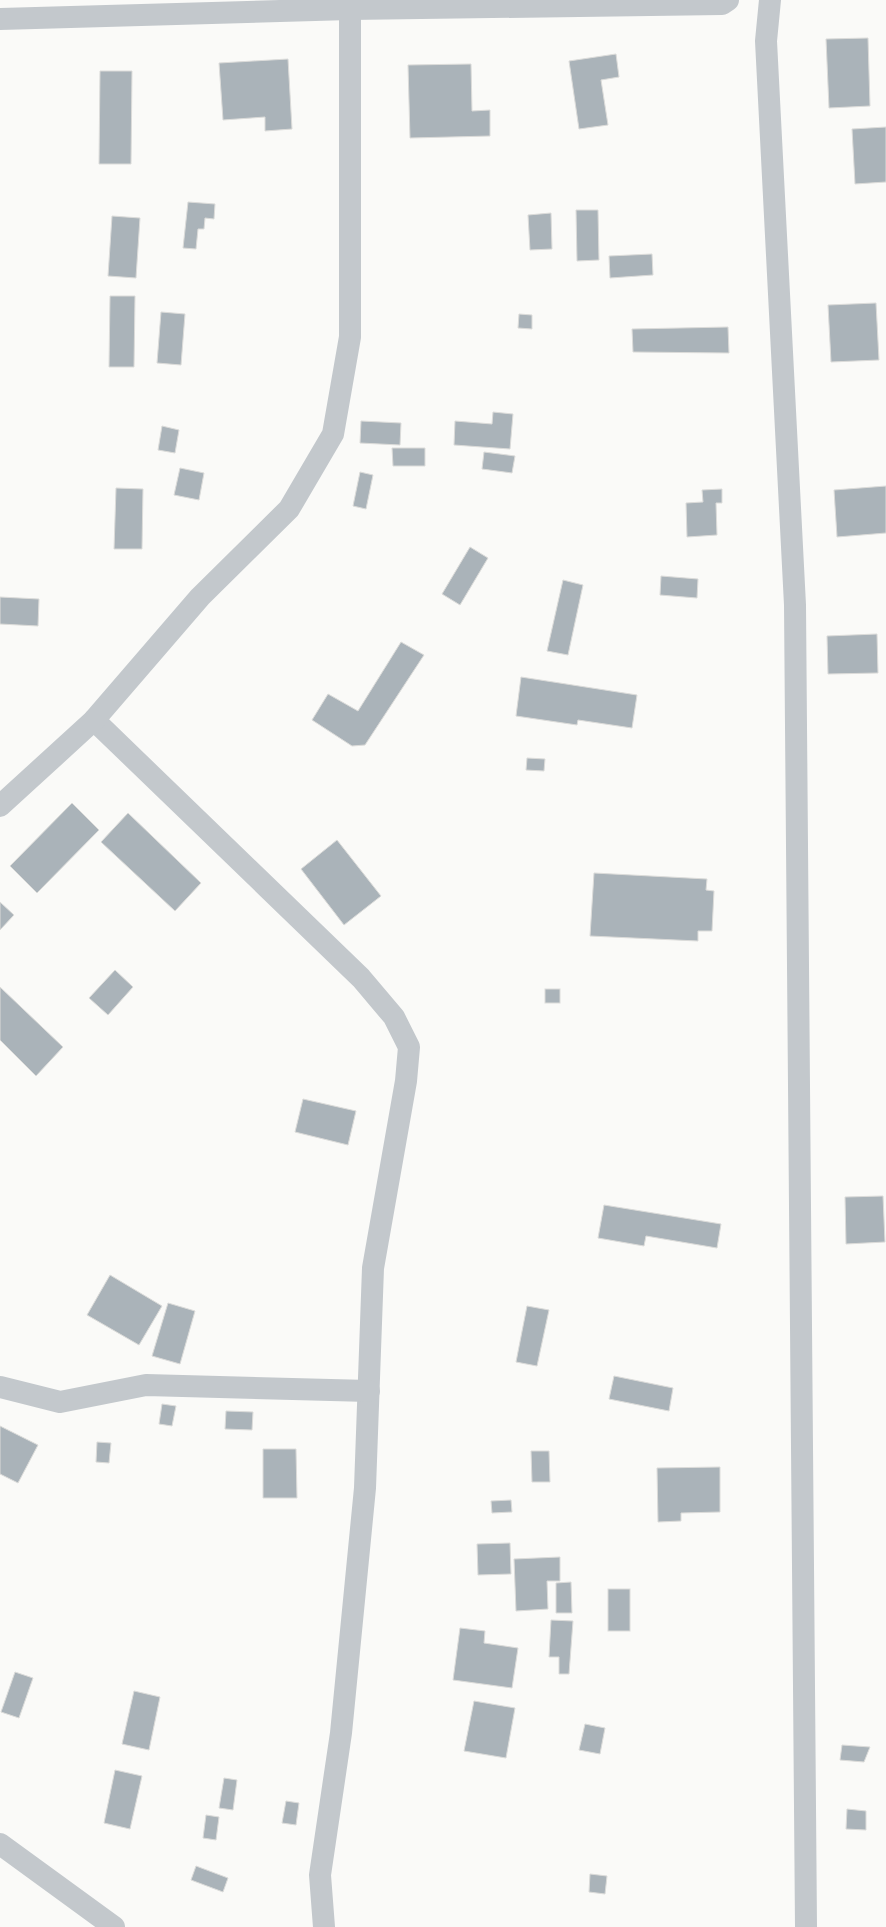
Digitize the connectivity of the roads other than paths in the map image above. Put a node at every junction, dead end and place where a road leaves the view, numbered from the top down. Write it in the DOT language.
graph roads {
  1 [pos="728,0"];
  2 [pos="770,0"];
  3 [pos="350,5"];
  4 [pos="0,19"];
  5 [pos="94,720"];
  6 [pos="0,806"];
  7 [pos="0,1387"];
  8 [pos="368,1390"];
  9 [pos="0,1844"];
  10 [pos="114,1927"];
  11 [pos="324,1927"];
  12 [pos="806,1927"];
  1 -- 3 [label="street"];
  2 -- 12 [label="street"];
  3 -- 4 [label="street"];
  3 -- 5 [label="street"];
  5 -- 6 [label="street"];
  5 -- 8 [label="street"];
  7 -- 8 [label="street"];
  8 -- 11 [label="street"];
  9 -- 10 [label="street"];
}
